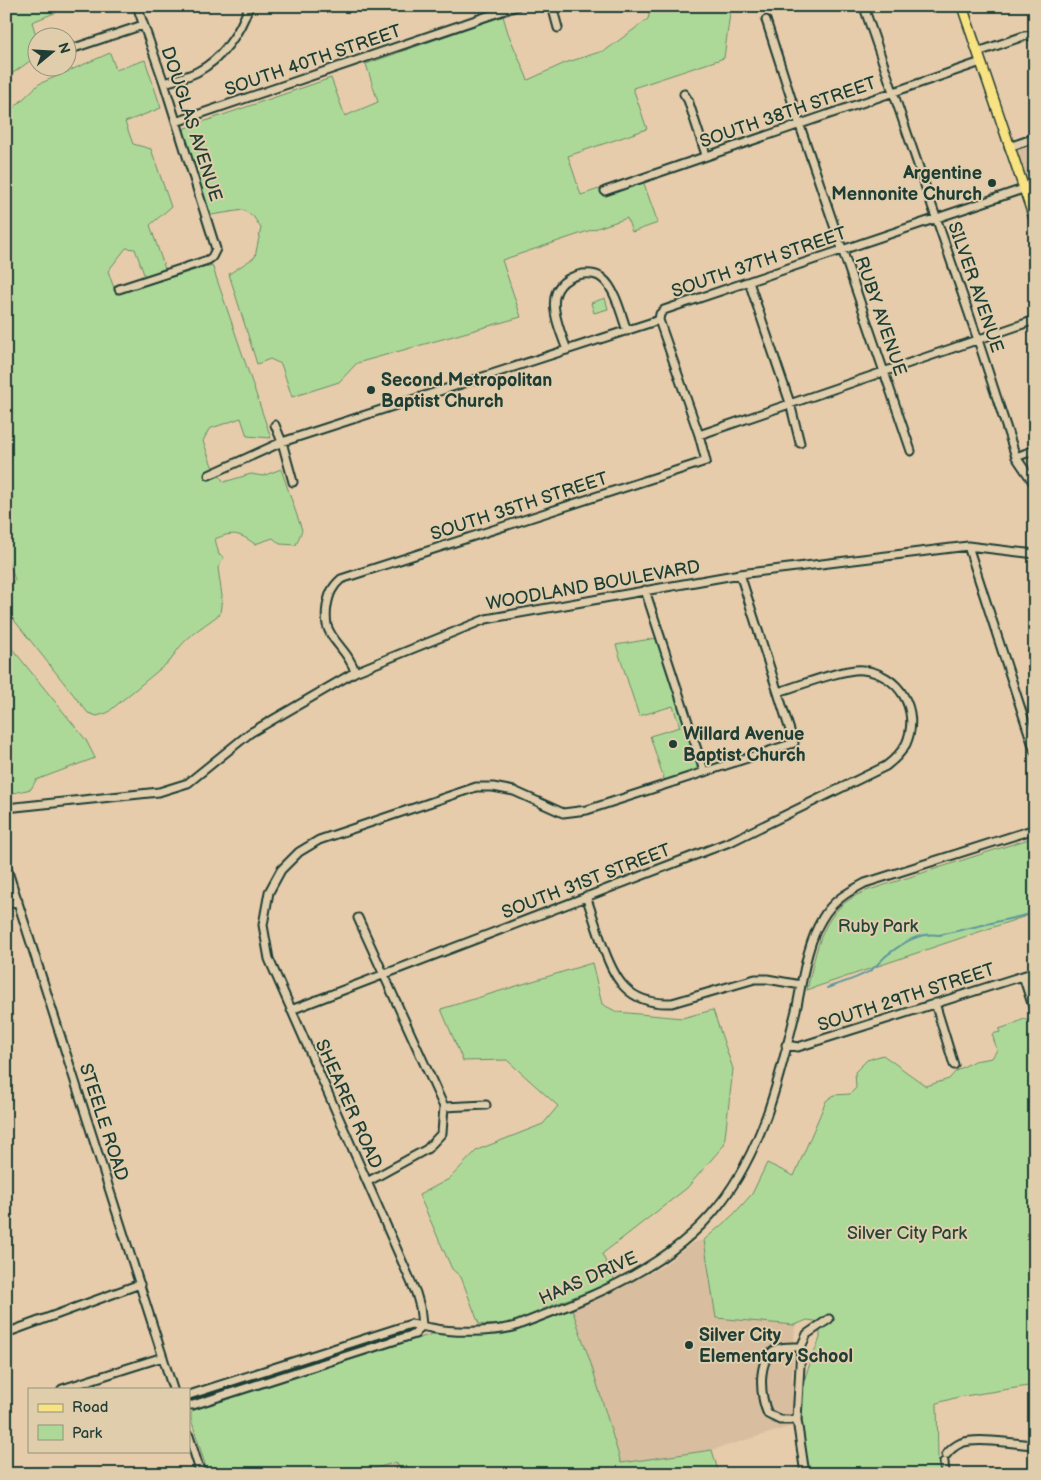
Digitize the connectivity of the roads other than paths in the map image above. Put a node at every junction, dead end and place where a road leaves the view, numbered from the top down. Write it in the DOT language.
graph roads {
  1 [pos="137,6"];
  2 [pos="249,6"];
  3 [pos="517,6"];
  4 [pos="552,6"];
  5 [pos="962,6"];
  6 [pos="506,8"];
  7 [pos="865,10"];
  8 [pos="766,20"];
  9 [pos="143,25"];
  10 [pos="558,28"];
  11 [pos="1035,35"];
  12 [pos="78,47"];
  13 [pos="978,52"];
  14 [pos="981,62"];
  15 [pos="164,83"];
  16 [pos="894,92"];
  17 [pos="684,94"];
  18 [pos="176,122"];
  19 [pos="799,124"];
  20 [pos="1035,138"];
  21 [pos="1009,147"];
  22 [pos="706,155"];
  23 [pos="1024,188"];
  24 [pos="605,191"];
  25 [pos="936,218"];
  26 [pos="1035,221"];
  27 [pos="842,250"];
  28 [pos="749,282"];
  29 [pos="119,289"];
  30 [pos="659,320"];
  31 [pos="1035,320"];
  32 [pos="627,331"];
  33 [pos="978,340"];
  34 [pos="567,350"];
  35 [pos="884,372"];
  36 [pos="790,404"];
  37 [pos="275,424"];
  38 [pos="699,435"];
  39 [pos="282,442"];
  40 [pos="800,443"];
  41 [pos="1035,450"];
  42 [pos="911,451"];
  43 [pos="1016,457"];
  44 [pos="209,475"];
  45 [pos="293,482"];
  46 [pos="1035,484"];
  47 [pos="968,546"];
  48 [pos="1035,554"];
  49 [pos="740,574"];
  50 [pos="645,590"];
  51 [pos="355,672"];
  52 [pos="778,692"];
  53 [pos="1035,752"];
  54 [pos="704,771"];
  55 [pos="6,808"];
  56 [pos="1035,829"];
  57 [pos="6,865"];
  58 [pos="586,896"];
  59 [pos="18,901"];
  60 [pos="6,905"];
  61 [pos="358,918"];
  62 [pos="1035,972"];
  63 [pos="383,974"];
  64 [pos="1022,976"];
  65 [pos="801,985"];
  66 [pos="935,1004"];
  67 [pos="290,1010"];
  68 [pos="1035,1013"];
  69 [pos="786,1045"];
  70 [pos="954,1065"];
  71 [pos="486,1105"];
  72 [pos="444,1107"];
  73 [pos="367,1182"];
  74 [pos="140,1284"];
  75 [pos="828,1319"];
  76 [pos="422,1325"];
  77 [pos="6,1333"];
  78 [pos="801,1347"];
  79 [pos="163,1357"];
  80 [pos="65,1388"];
  81 [pos="174,1388"];
  82 [pos="190,1395"];
  83 [pos="190,1405"];
  84 [pos="797,1420"];
  85 [pos="190,1439"];
  86 [pos="1035,1446"];
  87 [pos="201,1474"];
  88 [pos="805,1474"];
  89 [pos="945,1474"];
  1 -- 9 [label="street, DOUGLAS AVENUE"];
  2 -- 15 [label="street"];
  3 -- 6 [label="street, SOUTH 40TH STREET"];
  4 -- 10 [label="street"];
  5 -- 13 [label="main road"];
  6 -- 18 [label="street, SOUTH 40TH STREET"];
  7 -- 16 [label="street, SILVER AVENUE"];
  8 -- 19 [label="street, RUBY AVENUE"];
  9 -- 12 [label="street"];
  9 -- 15 [label="street, DOUGLAS AVENUE"];
  11 -- 13 [label="street"];
  13 -- 14 [label="main road"];
  14 -- 16 [label="street, SOUTH 38TH STREET"];
  14 -- 21 [label="main road"];
  15 -- 18 [label="street, DOUGLAS AVENUE"];
  16 -- 19 [label="street, SOUTH 38TH STREET"];
  16 -- 25 [label="street, SILVER AVENUE"];
  17 -- 22 [label="street"];
  18 -- 29 [label="street, DOUGLAS AVENUE"];
  19 -- 22 [label="street, SOUTH 38TH STREET"];
  19 -- 27 [label="street, RUBY AVENUE"];
  20 -- 21 [label="street"];
  21 -- 23 [label="main road"];
  22 -- 24 [label="street, SOUTH 38TH STREET"];
  23 -- 25 [label="street, SOUTH 37TH STREET"];
  23 -- 26 [label="main road"];
  25 -- 27 [label="street, SOUTH 37TH STREET"];
  25 -- 33 [label="street, SILVER AVENUE"];
  27 -- 28 [label="street, SOUTH 37TH STREET"];
  27 -- 35 [label="street, RUBY AVENUE"];
  28 -- 30 [label="street, SOUTH 37TH STREET"];
  28 -- 36 [label="street"];
  30 -- 32 [label="street, SOUTH 37TH STREET"];
  30 -- 38 [label="street"];
  31 -- 33 [label="street"];
  32 -- 34 [label="street, SOUTH 37TH STREET"];
  32 -- 34 [label="street"];
  33 -- 35 [label="street"];
  33 -- 43 [label="street, SILVER AVENUE"];
  34 -- 39 [label="street, SOUTH 37TH STREET"];
  35 -- 36 [label="street"];
  35 -- 42 [label="street, RUBY AVENUE"];
  36 -- 38 [label="street"];
  36 -- 40 [label="street"];
  37 -- 39 [label="street"];
  38 -- 51 [label="street, SOUTH 35TH STREET"];
  39 -- 44 [label="street, SOUTH 37TH STREET"];
  39 -- 45 [label="street"];
  41 -- 43 [label="street"];
  43 -- 46 [label="street, SILVER AVENUE"];
  47 -- 48 [label="street, WOODLAND BOULEVARD"];
  47 -- 49 [label="street, WOODLAND BOULEVARD"];
  47 -- 53 [label="street"];
  49 -- 50 [label="street, WOODLAND BOULEVARD"];
  49 -- 52 [label="street"];
  50 -- 51 [label="street, WOODLAND BOULEVARD"];
  50 -- 54 [label="street"];
  51 -- 55 [label="street, WOODLAND BOULEVARD"];
  52 -- 54 [label="street, SHEARER ROAD"];
  52 -- 58 [label="street, SOUTH 31ST STREET"];
  54 -- 67 [label="street, SHEARER ROAD"];
  56 -- 65 [label="street, HAAS DRIVE"];
  57 -- 59 [label="street, STEELE ROAD"];
  58 -- 63 [label="street, SOUTH 31ST STREET"];
  58 -- 65 [label="street"];
  59 -- 60 [label="street"];
  59 -- 74 [label="street, STEELE ROAD"];
  61 -- 63 [label="street"];
  62 -- 64 [label="street, SOUTH 29TH STREET"];
  63 -- 67 [label="street, SOUTH 31ST STREET"];
  63 -- 72 [label="street"];
  64 -- 66 [label="street, SOUTH 29TH STREET"];
  64 -- 68 [label="street"];
  65 -- 69 [label="street, HAAS DRIVE"];
  66 -- 69 [label="street, SOUTH 29TH STREET"];
  66 -- 70 [label="street"];
  67 -- 73 [label="street, SHEARER ROAD"];
  69 -- 76 [label="street, HAAS DRIVE"];
  71 -- 72 [label="street"];
  72 -- 73 [label="street"];
  73 -- 76 [label="street, SHEARER ROAD"];
  74 -- 77 [label="street"];
  74 -- 79 [label="street, STEELE ROAD"];
  75 -- 78 [label="street"];
  76 -- 82 [label="street, HAAS DRIVE"];
  76 -- 83 [label="street"];
  78 -- 84 [label="street"];
  78 -- 84 [label="street"];
  79 -- 80 [label="street"];
  79 -- 81 [label="street, STEELE ROAD"];
  84 -- 88 [label="street"];
  85 -- 87 [label="street"];
  86 -- 89 [label="street"];
}
